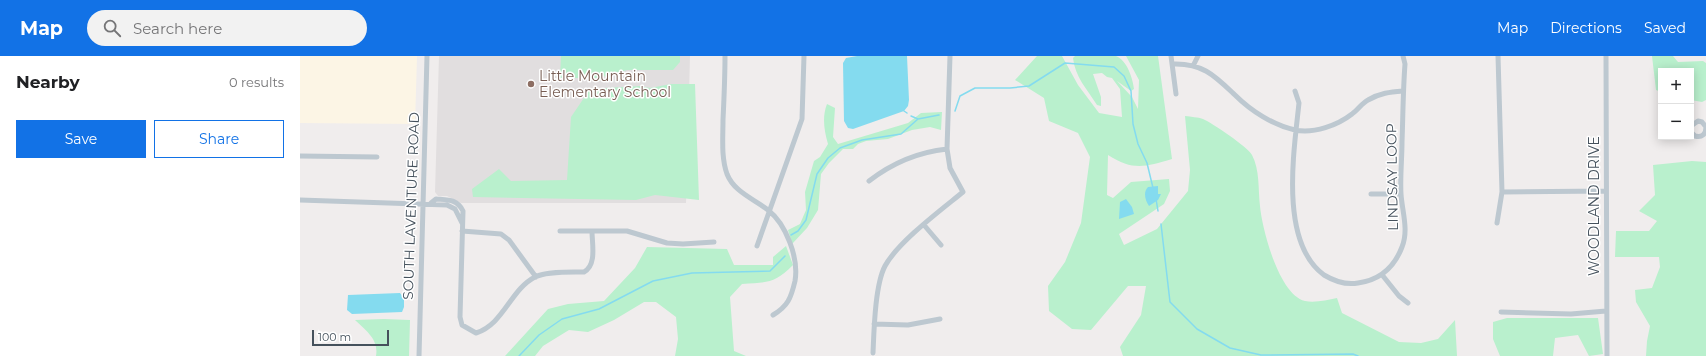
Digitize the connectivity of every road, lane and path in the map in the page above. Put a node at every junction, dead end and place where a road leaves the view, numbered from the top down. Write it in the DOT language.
graph roads {
  1 [pos="427,56"];
  2 [pos="725,56"];
  3 [pos="804,56"];
  4 [pos="950,56"];
  5 [pos="1171,56"];
  6 [pos="1198,56"];
  7 [pos="1403,56"];
  8 [pos="1498,56"];
  9 [pos="1606,56"];
  10 [pos="1173,64"];
  11 [pos="1193,66"];
  12 [pos="1295,91"];
  13 [pos="1403,91"];
  14 [pos="1176,94"];
  15 [pos="1694,123"];
  16 [pos="1296,131"];
  17 [pos="1694,134"];
  18 [pos="948,149"];
  19 [pos="300,156"];
  20 [pos="377,157"];
  21 [pos="869,181"];
  22 [pos="1606,191"];
  23 [pos="1502,192"];
  24 [pos="1371,194"];
  25 [pos="1401,194"];
  26 [pos="300,200"];
  27 [pos="422,203"];
  28 [pos="769,210"];
  29 [pos="1497,223"];
  30 [pos="924,225"];
  31 [pos="462,231"];
  32 [pos="560,231"];
  33 [pos="592,231"];
  34 [pos="714,242"];
  35 [pos="757,246"];
  36 [pos="941,246"];
  37 [pos="1383,276"];
  38 [pos="536,277"];
  39 [pos="1408,303"];
  40 [pos="1606,311"];
  41 [pos="1501,312"];
  42 [pos="773,315"];
  43 [pos="940,319"];
  44 [pos="874,324"];
  45 [pos="873,353"];
  46 [pos="419,356"];
  47 [pos="1607,356"];
  1 -- 27 [label="street, SOUTH LAVENTURE ROAD"];
  2 -- 28 [label="street"];
  3 -- 28 [label="street"];
  4 -- 18 [label="street"];
  5 -- 10 [label="street"];
  6 -- 11 [label="street"];
  7 -- 13 [label="street, LINDSAY LOOP"];
  8 -- 23 [label="street"];
  9 -- 22 [label="street, WOODLAND DRIVE"];
  10 -- 11 [label="street"];
  10 -- 14 [label="street"];
  11 -- 16 [label="street"];
  12 -- 16 [label="street"];
  13 -- 16 [label="street"];
  13 -- 25 [label="street, LINDSAY LOOP"];
  15 -- 17 [label="street"];
  16 -- 37 [label="street"];
  18 -- 21 [label="street"];
  18 -- 30 [label="street"];
  19 -- 20 [label="street"];
  22 -- 23 [label="street"];
  22 -- 40 [label="street, WOODLAND DRIVE"];
  23 -- 29 [label="street"];
  24 -- 25 [label="street"];
  25 -- 37 [label="street, LINDSAY LOOP"];
  26 -- 27 [label="street"];
  27 -- 31 [label="street"];
  27 -- 46 [label="street, SOUTH LAVENTURE ROAD"];
  28 -- 35 [label="street"];
  28 -- 42 [label="street"];
  30 -- 36 [label="street"];
  30 -- 44 [label="street"];
  31 -- 38 [label="street"];
  31 -- 38 [label="street"];
  32 -- 33 [label="street"];
  33 -- 34 [label="street"];
  33 -- 38 [label="street"];
  37 -- 39 [label="street"];
  40 -- 41 [label="street"];
  40 -- 47 [label="street, WOODLAND DRIVE"];
  43 -- 44 [label="street"];
  44 -- 45 [label="street"];
}
